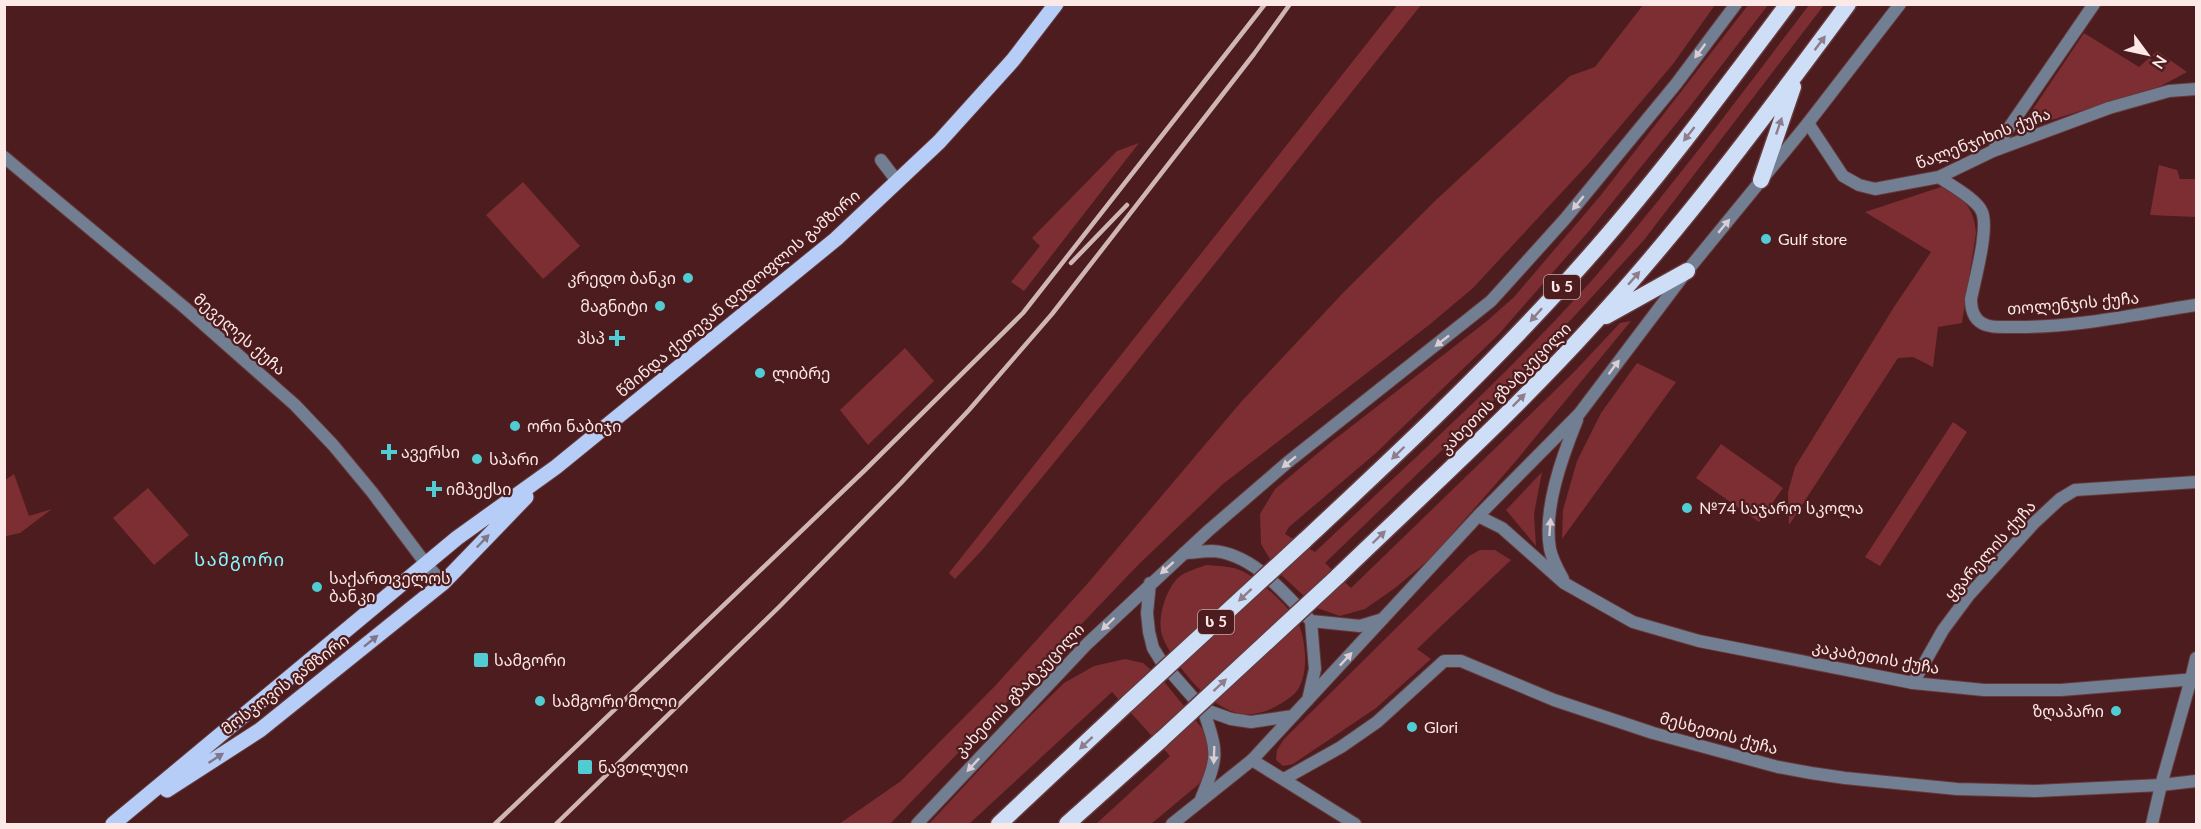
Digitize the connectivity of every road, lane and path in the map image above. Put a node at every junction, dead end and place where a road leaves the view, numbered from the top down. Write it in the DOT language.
graph roads {
  1 [pos="1056,4"];
  2 [pos="1736,4"];
  3 [pos="1788,4"];
  4 [pos="1848,4"];
  5 [pos="1900,4"];
  6 [pos="2094,4"];
  7 [pos="1797,73"];
  8 [pos="2196,89"];
  9 [pos="1809,123"];
  10 [pos="1993,151"];
  11 [pos="4,158"];
  12 [pos="881,160"];
  13 [pos="1939,177"];
  14 [pos="1761,180"];
  15 [pos="897,181"];
  16 [pos="1687,271"];
  17 [pos="2196,305"];
  18 [pos="1595,322"];
  19 [pos="1579,414"];
  20 [pos="556,467"];
  21 [pos="2196,482"];
  22 [pos="1478,516"];
  23 [pos="1184,553"];
  24 [pos="426,564"];
  25 [pos="1564,583"];
  26 [pos="443,584"];
  27 [pos="1150,584"];
  28 [pos="1385,618"];
  29 [pos="1311,621"];
  30 [pos="2196,658"];
  31 [pos="2194,679"];
  32 [pos="1913,683"];
  33 [pos="1308,701"];
  34 [pos="1203,709"];
  35 [pos="1293,717"];
  36 [pos="1252,760"];
  37 [pos="1284,779"];
  38 [pos="2196,781"];
  39 [pos="2161,785"];
  40 [pos="1200,801"];
  41 [pos="113,825"];
  42 [pos="917,825"];
  43 [pos="999,825"];
  44 [pos="1067,825"];
  45 [pos="1172,825"];
  46 [pos="1355,825"];
  47 [pos="2152,825"];
  1 -- 15 [label="main road, წმინდა ქეთევან დედოფლის გამზირი"];
  2 -- 23 [label="street, კახეთის გზატკეცილი, one-way"];
  3 -- 43 [label="highway, კახეთის გზატკეცილი / ს 5, one-way, bridge"];
  7 -- 4 [label="highway, კახეთის გზატკეცილი, one-way"];
  5 -- 9 [label="street"];
  6 -- 10 [label="street"];
  14 -- 7 [label="highway, one-way"];
  18 -- 7 [label="highway, კახეთის გზატკეცილი, one-way"];
  8 -- 10 [label="street, წალენჯიხის ქუჩა"];
  9 -- 13 [label="street, წალენჯიხის ქუჩა"];
  9 -- 14 [label="street"];
  10 -- 13 [label="street, წალენჯიხის ქუჩა"];
  11 -- 24 [label="street, მეველეს ქუჩა"];
  12 -- 15 [label="street"];
  13 -- 17 [label="street, თოლენჯის ქუჩა"];
  16 -- 14 [label="street, one-way"];
  15 -- 20 [label="main road, წმინდა ქეთევან დედოფლის გამზირი"];
  16 -- 18 [label="highway"];
  19 -- 16 [label="street, one-way"];
  44 -- 18 [label="highway, კახეთის გზატკეცილი, one-way, bridge"];
  19 -- 22 [label="street"];
  25 -- 19 [label="street, one-way"];
  20 -- 24 [label="main road, წმინდა ქეთევან დედოფლის გამზირი"];
  26 -- 20 [label="main road, წმინდა ქეთევან დედოფლის გამზირი, one-way"];
  21 -- 32 [label="street, ყვარელის ქუჩა"];
  22 -- 25 [label="street, კაკაბეთის ქუჩა"];
  22 -- 28 [label="street"];
  23 -- 27 [label="street, კახეთის გზატკეცილი, one-way"];
  23 -- 29 [label="street"];
  24 -- 26 [label="street, მეველეს ქუჩა"];
  24 -- 41 [label="main road, მოსკოვის გამზირი"];
  25 -- 32 [label="street, კაკაბეთის ქუჩა"];
  41 -- 26 [label="main road, მოსკოვის გამზირი, one-way"];
  27 -- 34 [label="street"];
  27 -- 42 [label="street, კახეთის გზატკეცილი, one-way"];
  28 -- 29 [label="street"];
  33 -- 28 [label="street, one-way"];
  29 -- 33 [label="street"];
  30 -- 31 [label="street"];
  31 -- 32 [label="street, კაკაბეთის ქუჩა"];
  31 -- 39 [label="street"];
  33 -- 35 [label="street"];
  34 -- 35 [label="street"];
  34 -- 40 [label="street, one-way"];
  35 -- 36 [label="street"];
  36 -- 37 [label="street"];
  36 -- 40 [label="street"];
  37 -- 39 [label="street, მესხეთის ქუჩა"];
  37 -- 46 [label="street"];
  38 -- 39 [label="street, მესხეთის ქუჩა"];
  39 -- 47 [label="street"];
  40 -- 45 [label="street"];
}
